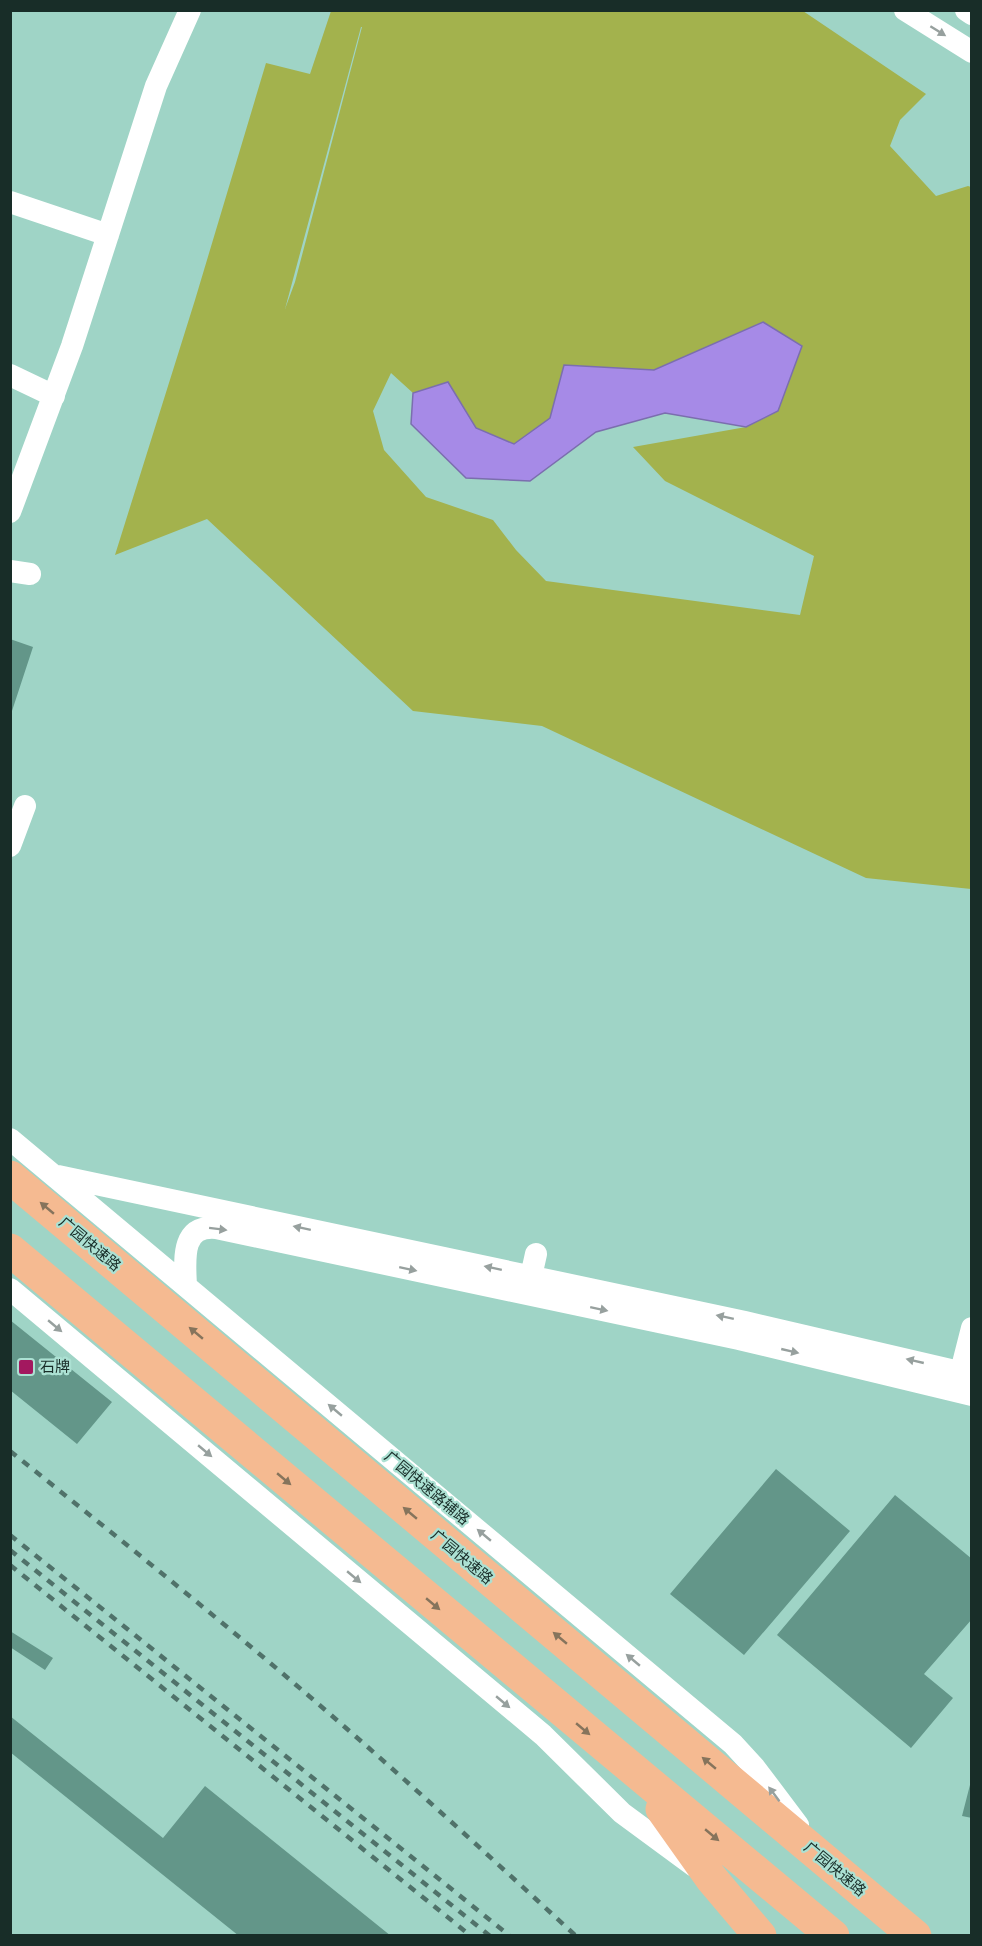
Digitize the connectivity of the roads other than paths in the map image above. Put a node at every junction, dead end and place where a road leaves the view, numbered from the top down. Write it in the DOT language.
graph roads {
  1 [pos="190,10"];
  2 [pos="905,10"];
  3 [pos="966,10"];
  4 [pos="972,14"];
  5 [pos="972,52"];
  6 [pos="10,202"];
  7 [pos="108,235"];
  8 [pos="10,375"];
  9 [pos="54,396"];
  10 [pos="10,512"];
  11 [pos="25,806"];
  12 [pos="10,846"];
  13 [pos="10,1138"];
  14 [pos="54,1175"];
  15 [pos="10,1177"];
  16 [pos="10,1250"];
  17 [pos="536,1254"];
  18 [pos="186,1286"];
  19 [pos="529,1286"];
  20 [pos="10,1288"];
  21 [pos="972,1328"];
  22 [pos="965,1383"];
  23 [pos="634,1771"];
  24 [pos="822,1858"];
  25 [pos="711,1878"];
  26 [pos="760,1935"];
  27 [pos="780,1935"];
  28 [pos="833,1935"];
  29 [pos="915,1935"];
  1 -- 7 [label="street"];
  2 -- 5 [label="street, one-way"];
  3 -- 4 [label="street"];
  6 -- 7 [label="street"];
  7 -- 9 [label="street"];
  8 -- 9 [label="street"];
  9 -- 10 [label="street"];
  11 -- 12 [label="street"];
  13 -- 14 [label="street, 广园快速路辅路"];
  14 -- 18 [label="street, 广园快速路辅路"];
  19 -- 14 [label="street, one-way"];
  24 -- 15 [label="highway, 广园快速路, one-way"];
  16 -- 23 [label="highway, one-way"];
  17 -- 19 [label="street"];
  18 -- 19 [label="street, one-way"];
  24 -- 18 [label="street, 广园快速路辅路, one-way"];
  19 -- 22 [label="street"];
  20 -- 25 [label="street, one-way"];
  21 -- 22 [label="street"];
  23 -- 25 [label="highway"];
  23 -- 28 [label="highway, one-way"];
  24 -- 29 [label="highway, 广园快速路"];
  25 -- 26 [label="highway"];
  25 -- 27 [label="highway"];
}
